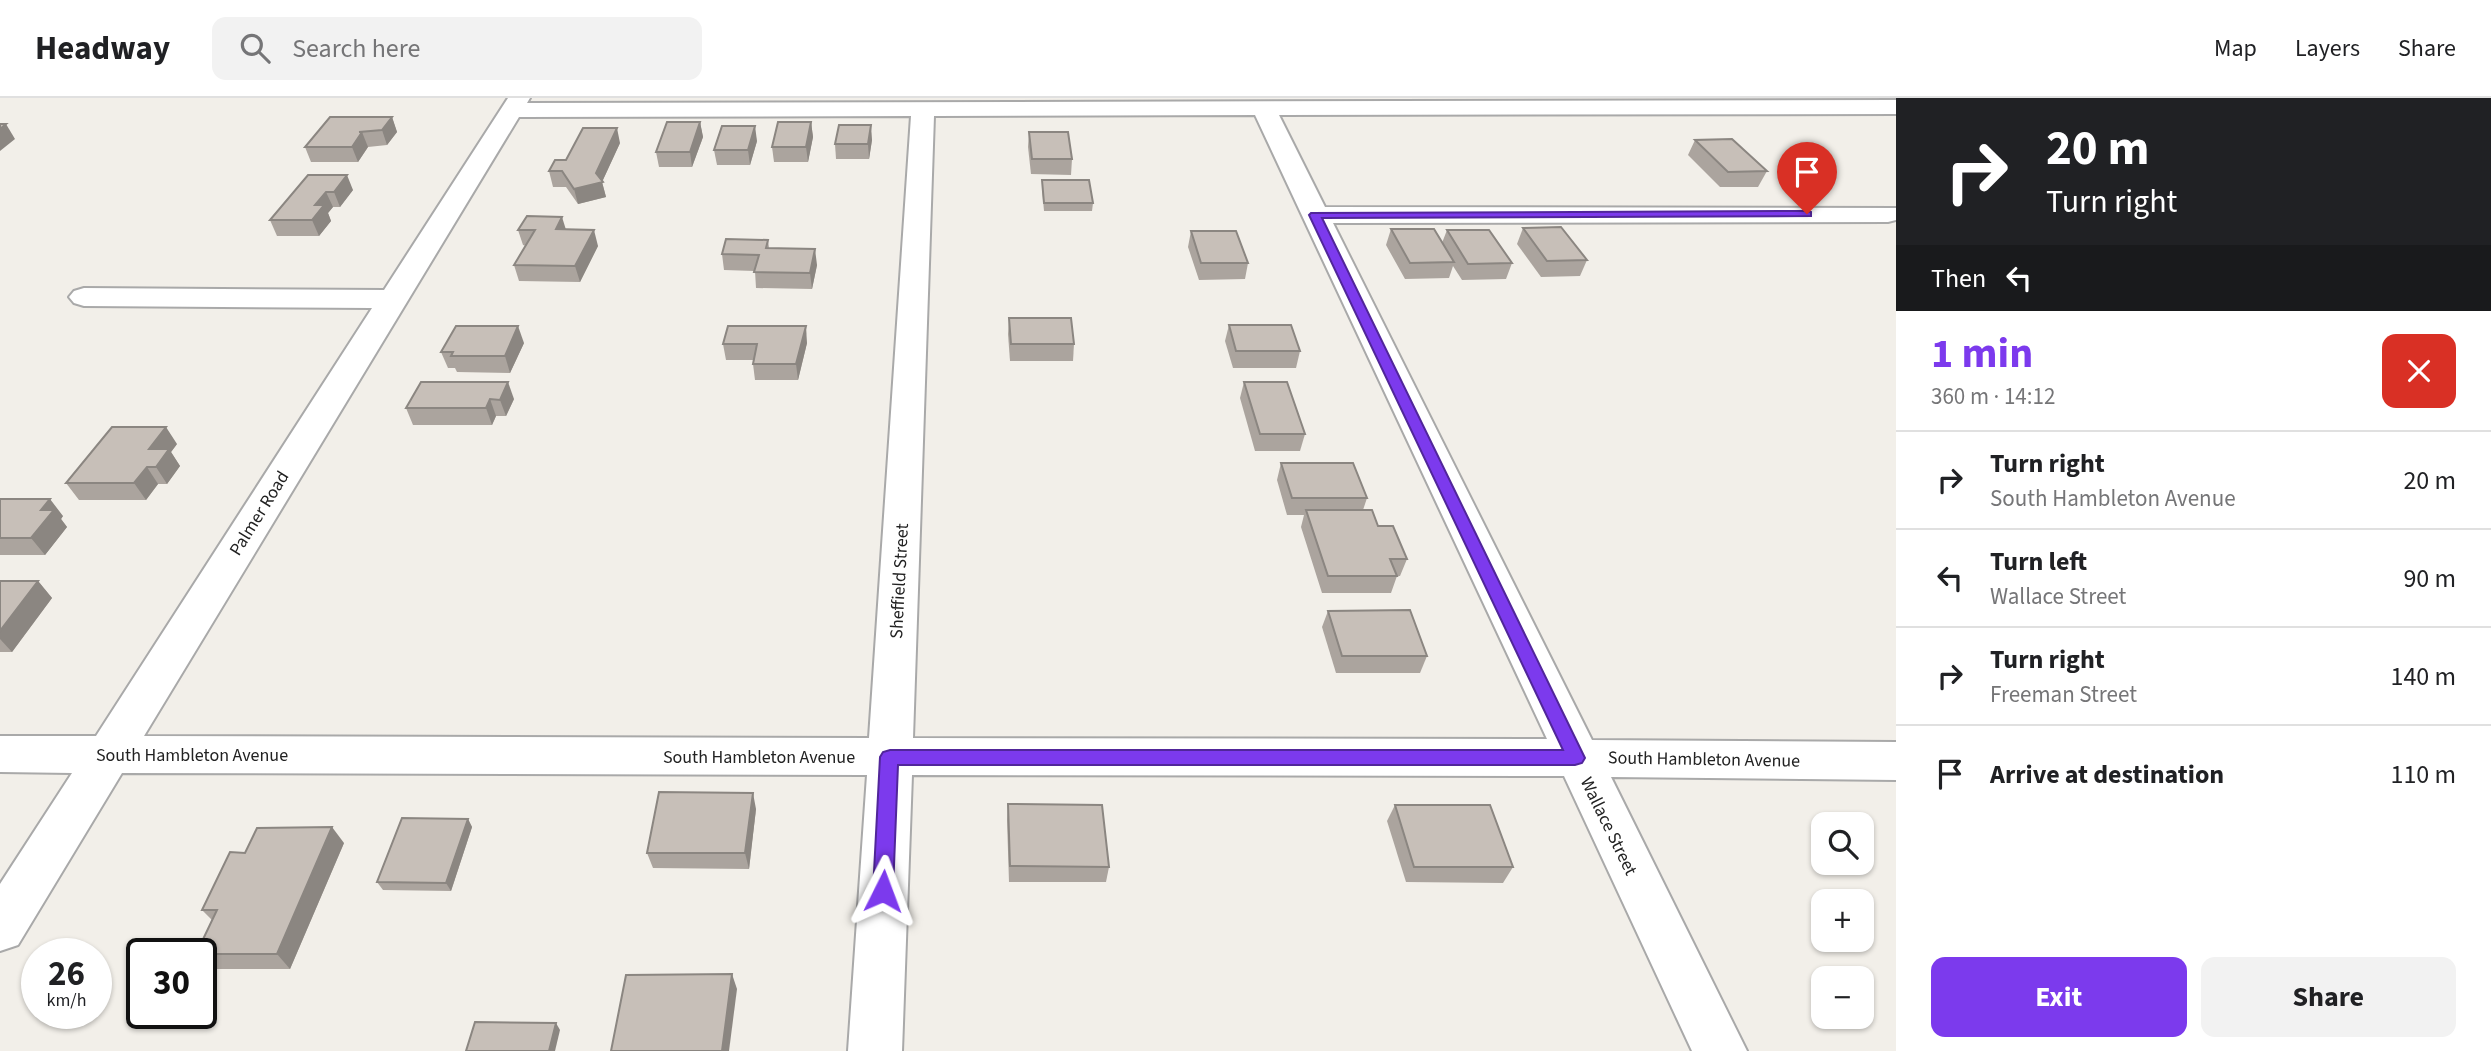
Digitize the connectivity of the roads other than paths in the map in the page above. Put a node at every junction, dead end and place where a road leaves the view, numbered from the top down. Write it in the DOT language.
graph roads {
  1 [pos="515,104"];
  2 [pos="1896,107"];
  3 [pos="1264,109"];
  4 [pos="923,110"];
  5 [pos="1888,214"];
  6 [pos="1315,215"];
  7 [pos="84,297"];
  8 [pos="393,299"];
  9 [pos="0,754"];
  10 [pos="108,755"];
  11 [pos="890,757"];
  12 [pos="1575,758"];
  13 [pos="1896,761"];
  14 [pos="0,928"];
  15 [pos="874,1051"];
  16 [pos="1720,1051"];
  1 -- 4 [label="street"];
  1 -- 8 [label="street, Palmer Road"];
  2 -- 3 [label="street"];
  3 -- 4 [label="street"];
  3 -- 6 [label="street, Wallace Street"];
  4 -- 11 [label="street, Sheffield Street"];
  5 -- 6 [label="street"];
  6 -- 12 [label="street, Wallace Street"];
  7 -- 8 [label="street"];
  8 -- 10 [label="street, Palmer Road"];
  9 -- 10 [label="street, South Hambleton Avenue"];
  10 -- 11 [label="street, South Hambleton Avenue"];
  10 -- 14 [label="street, Palmer Road"];
  11 -- 12 [label="street, South Hambleton Avenue"];
  11 -- 15 [label="street, Sheffield Street"];
  12 -- 13 [label="street, South Hambleton Avenue"];
  12 -- 16 [label="street, Wallace Street"];
}
